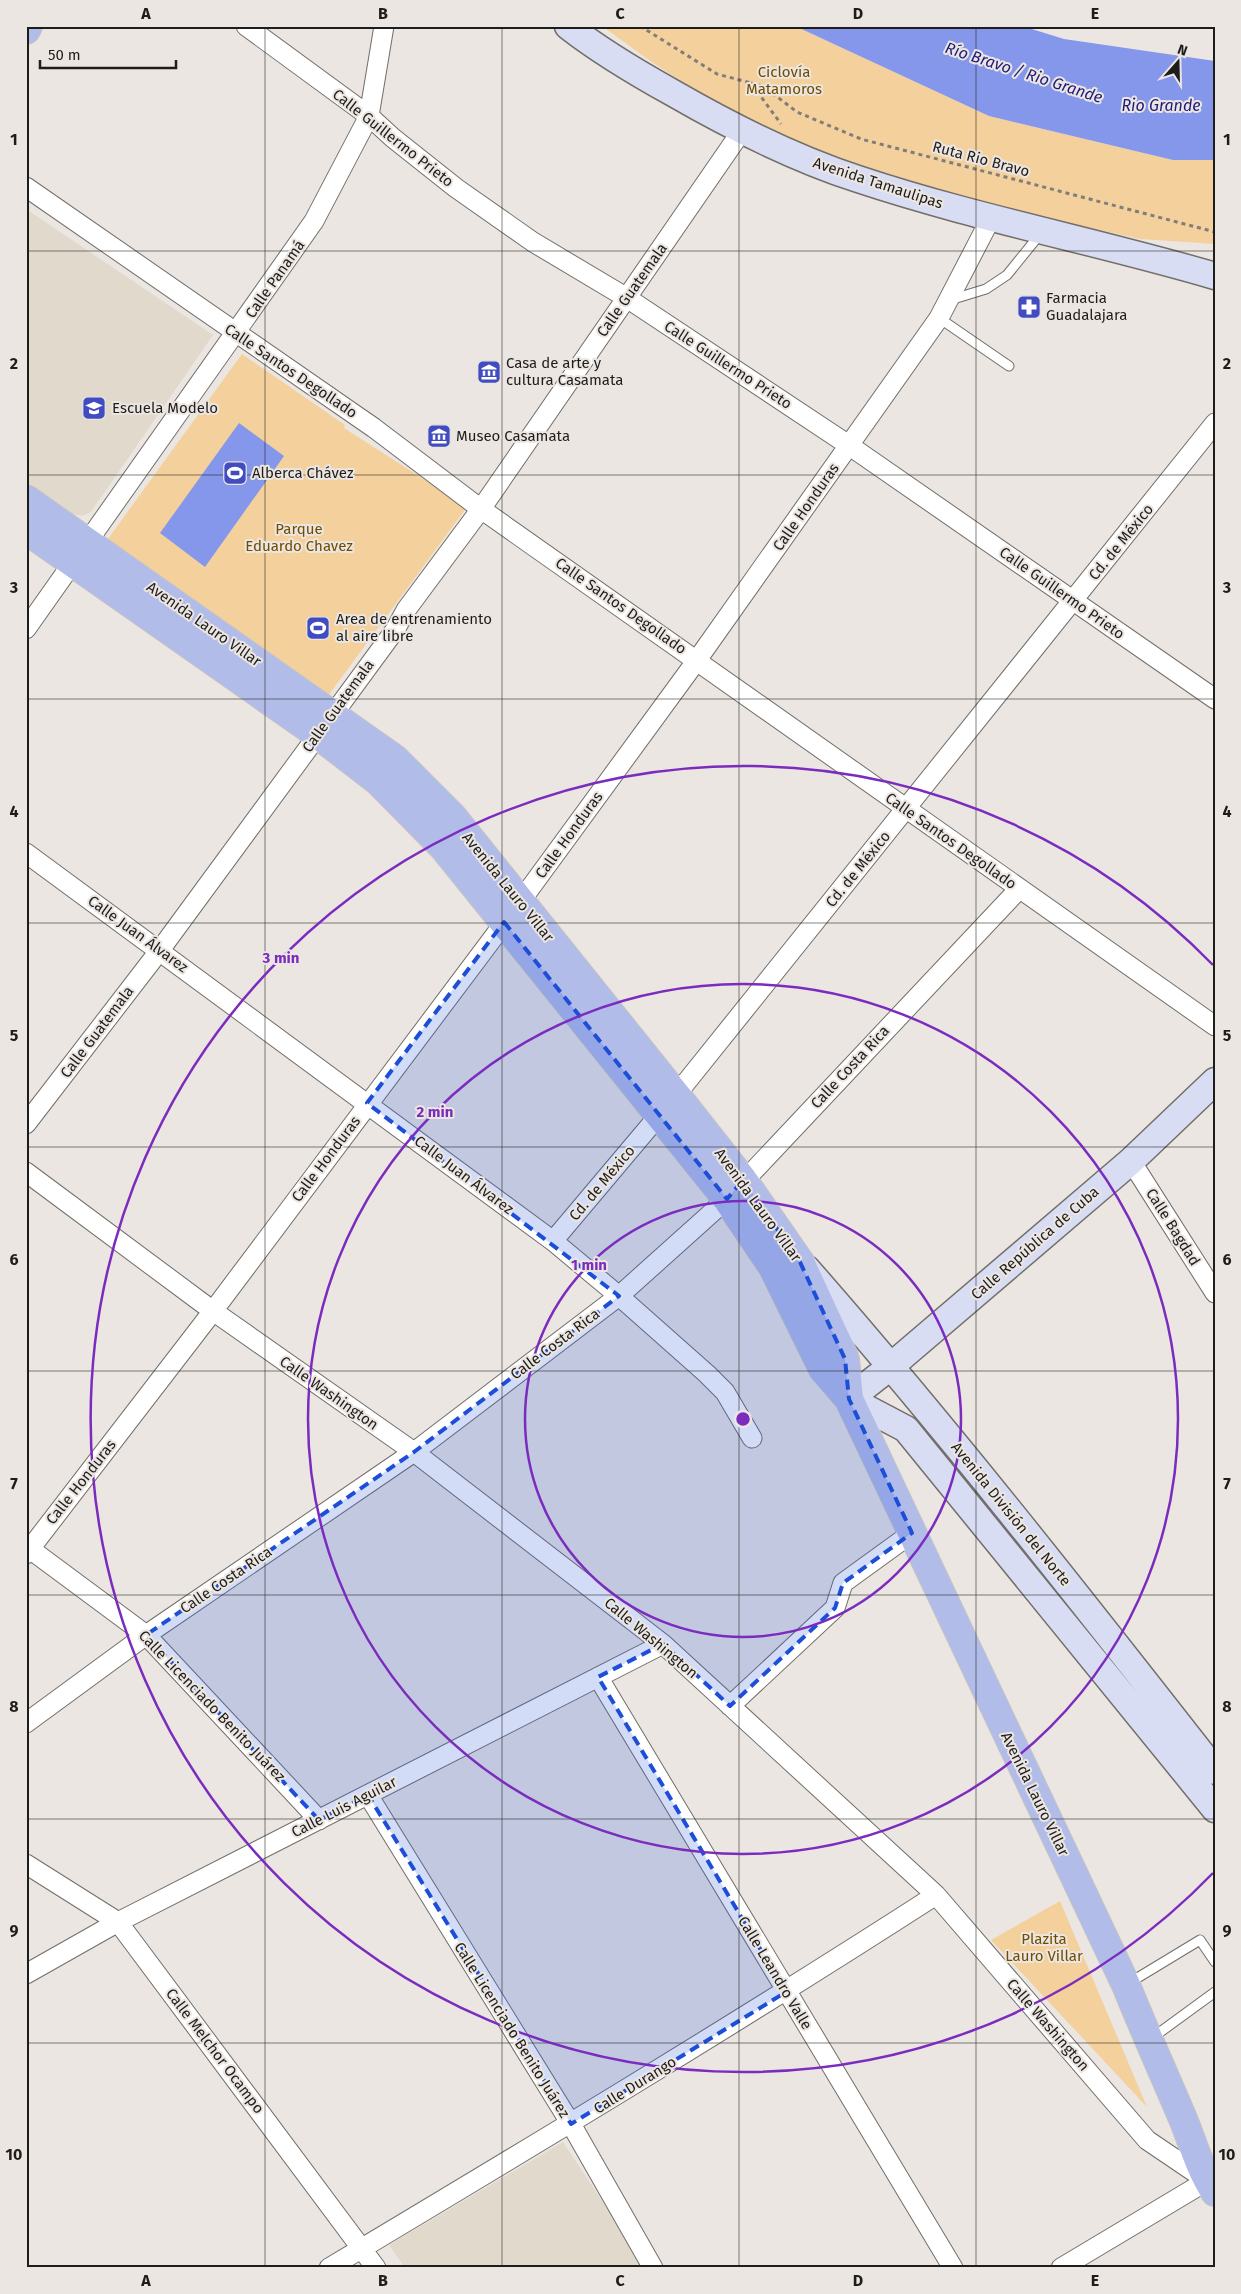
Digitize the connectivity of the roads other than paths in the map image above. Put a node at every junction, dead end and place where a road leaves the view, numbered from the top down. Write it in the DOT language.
graph roads {
  1 [pos="28,26"];
  2 [pos="246,26"];
  3 [pos="384,26"];
  4 [pos="568,26"];
  5 [pos="26,30"];
  6 [pos="369,116"];
  7 [pos="741,132"];
  8 [pos="26,187"];
  9 [pos="992,216"];
  10 [pos="1044,229"];
  11 [pos="1215,276"];
  12 [pos="627,298"];
  13 [pos="950,300"];
  14 [pos="939,318"];
  15 [pos="236,335"];
  16 [pos="1009,366"];
  17 [pos="1215,424"];
  18 [pos="850,446"];
  19 [pos="26,498"];
  20 [pos="480,509"];
  21 [pos="26,530"];
  22 [pos="81,552"];
  23 [pos="1073,601"];
  24 [pos="26,629"];
  25 [pos="697,660"];
  26 [pos="1215,699"];
  27 [pos="324,724"];
  28 [pos="906,809"];
  29 [pos="26,853"];
  30 [pos="1018,889"];
  31 [pos="512,912"];
  32 [pos="160,950"];
  33 [pos="1215,1026"];
  34 [pos="1215,1081"];
  35 [pos="676,1095"];
  36 [pos="367,1103"];
  37 [pos="658,1114"];
  38 [pos="26,1124"];
  39 [pos="1131,1161"];
  40 [pos="26,1172"];
  41 [pos="735,1190"];
  42 [pos="553,1242"];
  43 [pos="800,1262"];
  44 [pos="1215,1293"];
  45 [pos="619,1296"];
  46 [pos="213,1311"];
  47 [pos="890,1367"];
  48 [pos="849,1399"];
  49 [pos="752,1438"];
  50 [pos="414,1452"];
  51 [pos="912,1533"];
  52 [pos="28,1549"];
  53 [pos="1045,1554"];
  54 [pos="1021,1572"];
  55 [pos="146,1635"];
  56 [pos="663,1644"];
  57 [pos="598,1677"];
  58 [pos="730,1706"];
  59 [pos="26,1723"];
  60 [pos="1215,1771"];
  61 [pos="368,1795"];
  62 [pos="1215,1809"];
  63 [pos="319,1820"];
  64 [pos="26,1864"];
  65 [pos="936,1895"];
  66 [pos="118,1922"];
  67 [pos="1212,1950"];
  68 [pos="1215,1962"];
  69 [pos="26,1974"];
  70 [pos="1126,1985"];
  71 [pos="786,1992"];
  72 [pos="1215,1992"];
  73 [pos="1148,2041"];
  74 [pos="571,2124"];
  75 [pos="1212,2183"];
  76 [pos="361,2248"];
  77 [pos="329,2268"];
  78 [pos="376,2268"];
  79 [pos="653,2268"];
  80 [pos="953,2268"];
  81 [pos="1061,2268"];
  1 -- 5 [label="main road"];
  2 -- 6 [label="street, Calle Guillermo Prieto"];
  3 -- 6 [label="street, Calle Panamá"];
  4 -- 7 [label="main road, Avenida Tamaulipas"];
  6 -- 12 [label="street, Calle Guillermo Prieto"];
  6 -- 15 [label="street, Calle Panamá"];
  7 -- 9 [label="main road, Avenida Tamaulipas"];
  7 -- 12 [label="street, Calle Guatemala"];
  8 -- 15 [label="street, Calle Santos Degollado"];
  9 -- 10 [label="main road, Avenida Tamaulipas"];
  9 -- 13 [label="street, Calle Honduras"];
  10 -- 11 [label="main road, Avenida Tamaulipas"];
  10 -- 13 [label="lane"];
  12 -- 18 [label="street, Calle Guillermo Prieto"];
  12 -- 20 [label="street, Calle Guatemala"];
  13 -- 14 [label="street, Calle Honduras"];
  14 -- 16 [label="lane"];
  14 -- 18 [label="street, Calle Honduras"];
  15 -- 20 [label="street, Calle Santos Degollado"];
  15 -- 22 [label="street, Calle Panamá"];
  17 -- 23 [label="street, Cd. de México"];
  18 -- 23 [label="street, Calle Guillermo Prieto"];
  18 -- 25 [label="street, Calle Honduras"];
  19 -- 22 [label="main road, Avenida Lauro Villar"];
  20 -- 25 [label="street, Calle Santos Degollado"];
  20 -- 27 [label="street, Calle Guatemala"];
  21 -- 22 [label="main road, Avenida Lauro Villar"];
  22 -- 24 [label="street, Calle Panamá"];
  22 -- 27 [label="main road, Avenida Lauro Villar"];
  23 -- 26 [label="street, Calle Guillermo Prieto"];
  23 -- 28 [label="street, Cd. de México"];
  25 -- 28 [label="street, Calle Santos Degollado"];
  25 -- 31 [label="street, Calle Honduras"];
  27 -- 31 [label="main road, Avenida Lauro Villar"];
  27 -- 32 [label="street, Calle Guatemala"];
  28 -- 30 [label="street, Calle Santos Degollado"];
  28 -- 35 [label="street, Cd. de México"];
  29 -- 32 [label="street, Calle Juan Álvarez"];
  30 -- 33 [label="street, Calle Santos Degollado"];
  30 -- 41 [label="street, Calle Costa Rica"];
  31 -- 35 [label="main road, Avenida Lauro Villar"];
  31 -- 36 [label="street, Calle Honduras"];
  31 -- 37 [label="main road, Avenida Lauro Villar"];
  32 -- 36 [label="street, Calle Juan Álvarez"];
  32 -- 38 [label="street, Calle Guatemala"];
  34 -- 39 [label="main road, Calle República de Cuba"];
  35 -- 37 [label="street, Cd. de México"];
  35 -- 41 [label="main road, Avenida Lauro Villar"];
  36 -- 42 [label="street, Calle Juan Álvarez"];
  36 -- 46 [label="street, Calle Honduras"];
  37 -- 41 [label="main road, Avenida Lauro Villar"];
  37 -- 42 [label="street, Cd. de México"];
  39 -- 44 [label="street, Calle Bagdad"];
  39 -- 47 [label="main road, Calle República de Cuba"];
  40 -- 46 [label="street, Calle Washington"];
  41 -- 43 [label="main road, Avenida Lauro Villar"];
  41 -- 45 [label="street, Calle Costa Rica"];
  41 -- 48 [label="main road, Avenida Lauro Villar"];
  42 -- 45 [label="street, Calle Juan Álvarez"];
  43 -- 47 [label="main road, Avenida División del Norte"];
  43 -- 48 [label="main road, Avenida Lauro Villar"];
  45 -- 49 [label="street, Calle Juan Álvarez"];
  45 -- 50 [label="street, Calle Costa Rica"];
  46 -- 50 [label="street, Calle Washington"];
  46 -- 52 [label="street, Calle Honduras"];
  47 -- 48 [label="main road, Calle República de Cuba"];
  47 -- 53 [label="main road, Avenida División del Norte"];
  48 -- 51 [label="main road, Avenida Lauro Villar"];
  48 -- 54 [label="main road, Avenida División del Norte"];
  50 -- 55 [label="street, Calle Costa Rica"];
  50 -- 56 [label="street, Calle Washington"];
  51 -- 58 [label="street"];
  51 -- 70 [label="main road, Avenida Lauro Villar"];
  52 -- 55 [label="street, Calle Licenciado Benito Juárez"];
  53 -- 54 [label="main road"];
  53 -- 60 [label="main road, Avenida División del Norte"];
  54 -- 62 [label="main road, Avenida División del Norte"];
  55 -- 59 [label="street, Calle Costa Rica"];
  55 -- 63 [label="street, Calle Licenciado Benito Juárez"];
  56 -- 57 [label="street, Calle Luis Aguilar"];
  56 -- 58 [label="street, Calle Washington"];
  57 -- 61 [label="street, Calle Luis Aguilar"];
  57 -- 71 [label="street, Calle Leandro Valle"];
  58 -- 65 [label="street, Calle Washington"];
  61 -- 63 [label="street, Calle Luis Aguilar"];
  61 -- 74 [label="street, Calle Licenciado Benito Juárez"];
  63 -- 66 [label="street, Calle Luis Aguilar"];
  64 -- 66 [label="street, Calle Melchor Ocampo"];
  65 -- 71 [label="street, Calle Durango"];
  65 -- 75 [label="street, Calle Washington"];
  66 -- 69 [label="street, Calle Luis Aguilar"];
  66 -- 76 [label="street, Calle Melchor Ocampo"];
  67 -- 68 [label="lane"];
  67 -- 70 [label="lane"];
  70 -- 73 [label="main road, Avenida Lauro Villar"];
  71 -- 74 [label="street, Calle Durango"];
  71 -- 80 [label="street, Calle Leandro Valle"];
  72 -- 73 [label="lane"];
  73 -- 75 [label="main road, Avenida Lauro Villar"];
  74 -- 76 [label="street, Calle Durango"];
  74 -- 79 [label="street, Calle Licenciado Benito Juárez"];
  75 -- 81 [label="street"];
  76 -- 77 [label="street, Calle Durango"];
  76 -- 78 [label="street, Calle Melchor Ocampo"];
}
